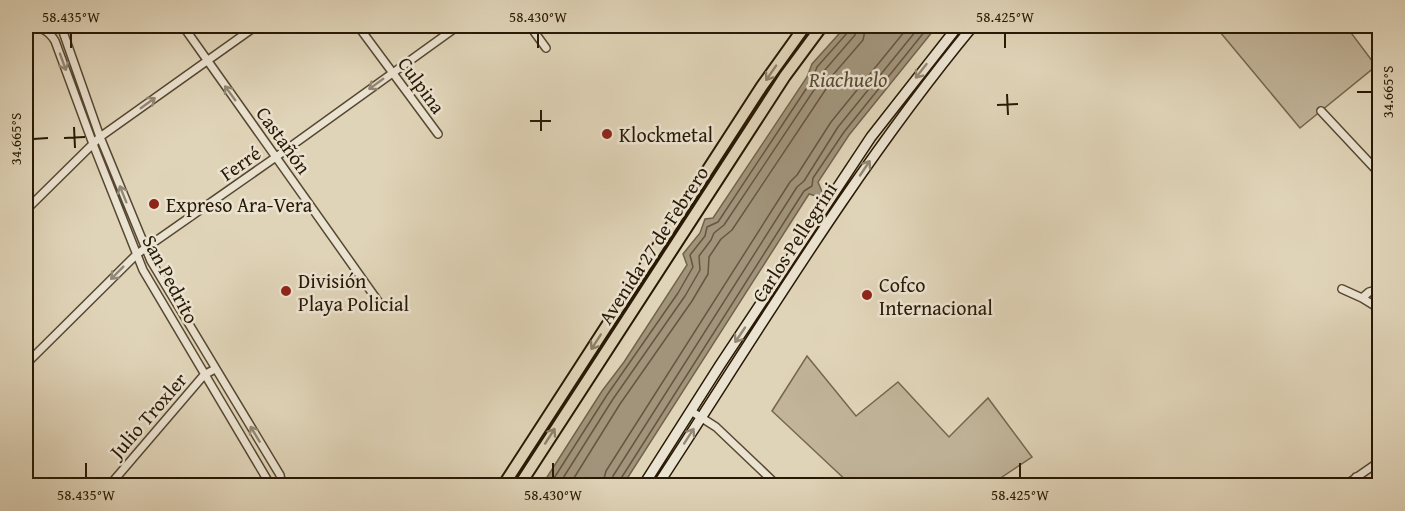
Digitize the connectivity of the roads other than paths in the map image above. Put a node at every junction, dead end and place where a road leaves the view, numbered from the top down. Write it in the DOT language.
graph roads {
  1 [pos="61,26"];
  2 [pos="183,26"];
  3 [pos="256,26"];
  4 [pos="358,26"];
  5 [pos="458,26"];
  6 [pos="530,26"];
  7 [pos="805,26"];
  8 [pos="822,26"];
  9 [pos="958,26"];
  10 [pos="973,26"];
  11 [pos="26,27"];
  12 [pos="546,48"];
  13 [pos="207,61"];
  14 [pos="392,72"];
  15 [pos="1321,111"];
  16 [pos="438,134"];
  17 [pos="100,137"];
  18 [pos="93,144"];
  19 [pos="276,157"];
  20 [pos="1380,174"];
  21 [pos="700,182"];
  22 [pos="711,189"];
  23 [pos="26,210"];
  24 [pos="145,248"];
  25 [pos="137,254"];
  26 [pos="1342,289"];
  27 [pos="1380,289"];
  28 [pos="1362,298"];
  29 [pos="380,304"];
  30 [pos="1380,309"];
  31 [pos="26,364"];
  32 [pos="215,369"];
  33 [pos="204,375"];
  34 [pos="691,411"];
  35 [pos="702,418"];
  36 [pos="1380,461"];
  37 [pos="1356,477"];
  38 [pos="109,486"];
  39 [pos="271,486"];
  40 [pos="282,486"];
  41 [pos="503,486"];
  42 [pos="519,486"];
  43 [pos="643,486"];
  44 [pos="657,486"];
  45 [pos="778,486"];
  46 [pos="1344,486"];
  47 [pos="1362,486"];
  1 -- 17 [label="street, San Pedrito"];
  2 -- 13 [label="street, Castañón"];
  3 -- 13 [label="street"];
  4 -- 14 [label="street, Culpina"];
  5 -- 14 [label="street, Ferré"];
  6 -- 12 [label="street"];
  7 -- 21 [label="main road, Avenida 27 de Febrero, one-way"];
  8 -- 22 [label="main road, Avenida 27 de Febrero"];
  9 -- 34 [label="main road, Carlos Pellegrini, one-way"];
  35 -- 10 [label="main road, Carlos Pellegrini, one-way"];
  11 -- 18 [label="street, San Pedrito, one-way"];
  17 -- 13 [label="street, one-way"];
  19 -- 13 [label="street, Castañón, one-way"];
  14 -- 16 [label="street, Culpina"];
  14 -- 19 [label="street, Ferré, one-way"];
  15 -- 20 [label="street"];
  17 -- 18 [label="street"];
  24 -- 17 [label="street, San Pedrito, one-way"];
  18 -- 23 [label="street"];
  18 -- 25 [label="street, San Pedrito"];
  19 -- 24 [label="street, Ferré"];
  19 -- 29 [label="street, Castañón"];
  21 -- 22 [label="main road"];
  21 -- 41 [label="main road, Avenida 27 de Febrero, one-way"];
  42 -- 22 [label="main road, Avenida 27 de Febrero, one-way"];
  24 -- 25 [label="street, Ferré"];
  24 -- 32 [label="street, San Pedrito"];
  25 -- 31 [label="street, Ferré, one-way"];
  25 -- 33 [label="street, San Pedrito"];
  26 -- 28 [label="street"];
  27 -- 28 [label="street"];
  28 -- 30 [label="street"];
  32 -- 33 [label="street, Julio Troxler"];
  40 -- 32 [label="street, San Pedrito, one-way"];
  33 -- 38 [label="street, Julio Troxler"];
  33 -- 39 [label="street, San Pedrito"];
  34 -- 35 [label="street"];
  34 -- 43 [label="main road, Carlos Pellegrini"];
  44 -- 35 [label="main road, Carlos Pellegrini, one-way"];
  35 -- 45 [label="street"];
  36 -- 37 [label="street"];
  37 -- 46 [label="street"];
  37 -- 47 [label="street"];
}
